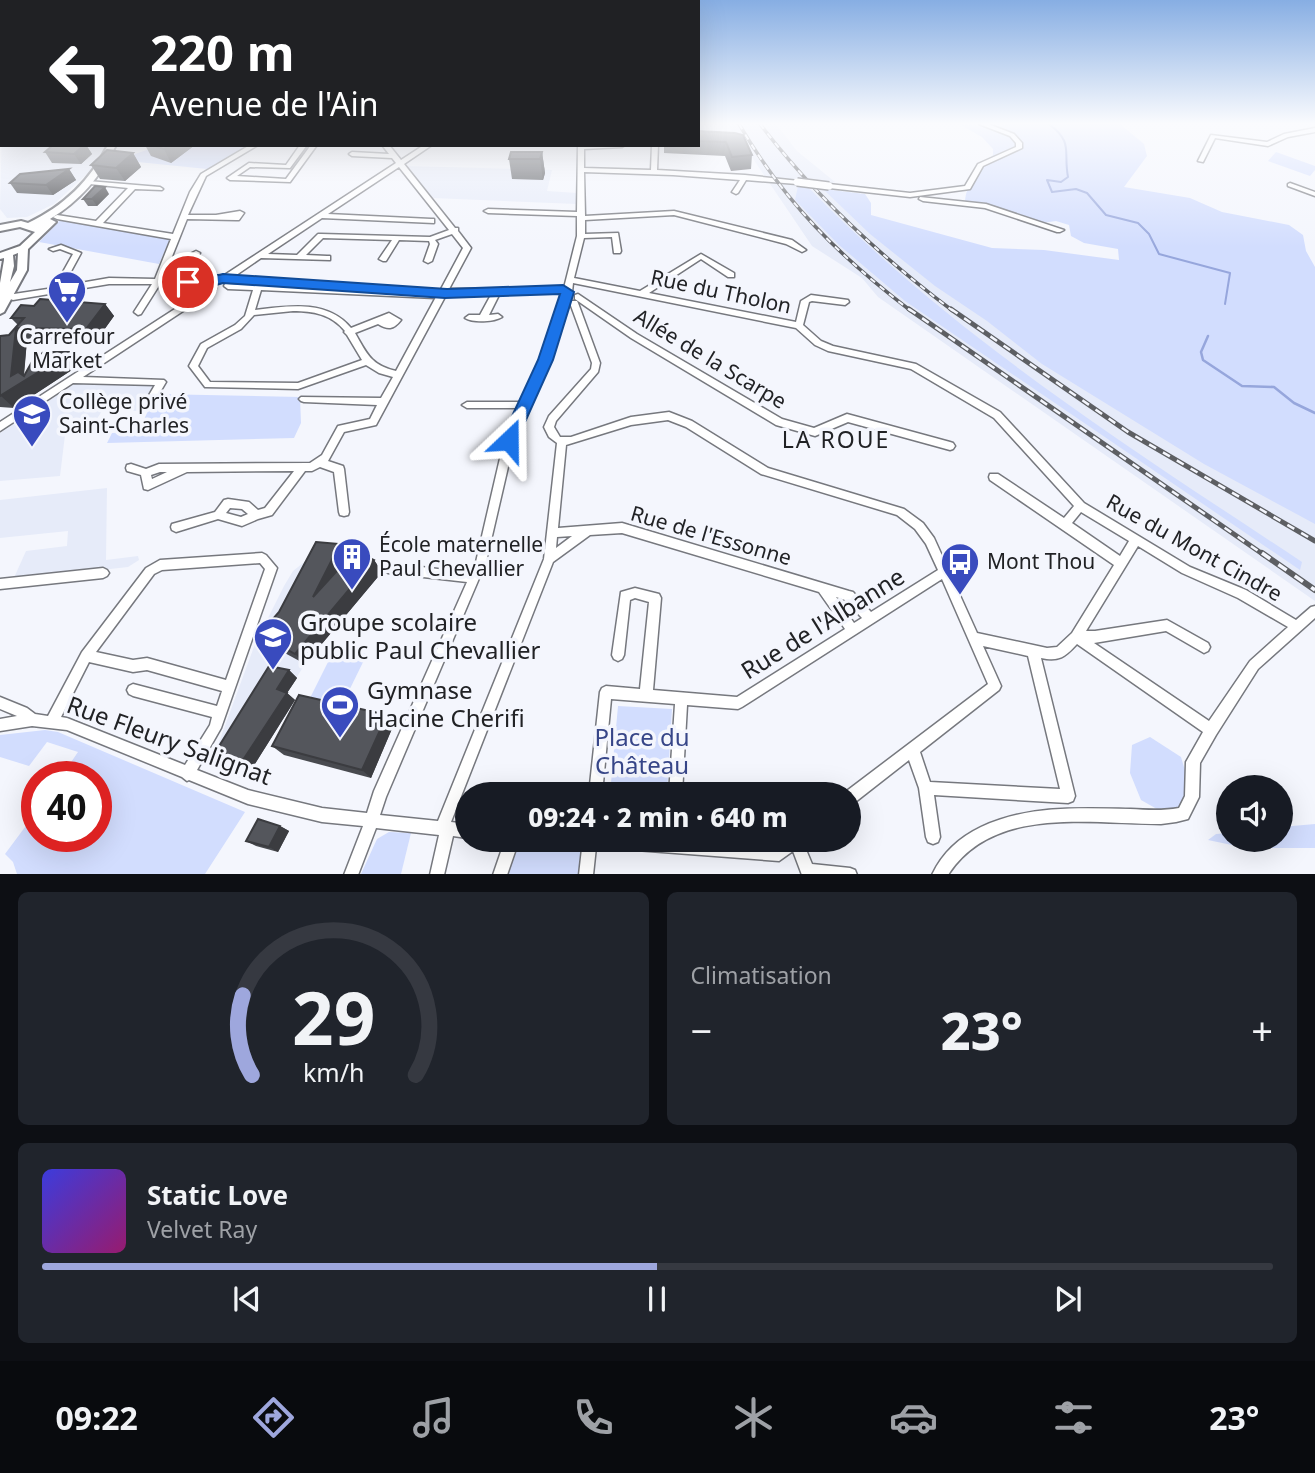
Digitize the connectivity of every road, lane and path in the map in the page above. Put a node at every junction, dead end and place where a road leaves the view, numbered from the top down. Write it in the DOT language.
graph roads {
  1 [pos="101,165"];
  2 [pos="220,165"];
  3 [pos="300,165"];
  4 [pos="399,165"];
  5 [pos="401,165"];
  6 [pos="581,165"];
  7 [pos="654,165"];
  8 [pos="980,165"];
  9 [pos="288,167"];
  10 [pos="298,168"];
  11 [pos="581,170"];
  12 [pos="654,172"];
  13 [pos="745,177"];
  14 [pos="90,182"];
  15 [pos="1290,185"];
  16 [pos="133,187"];
  17 [pos="160,189"];
  18 [pos="736,192"];
  19 [pos="78,194"];
  20 [pos="1315,194"];
  21 [pos="910,195"];
  22 [pos="488,211"];
  23 [pos="320,216"];
  24 [pos="582,216"];
  25 [pos="57,217"];
  26 [pos="183,217"];
  27 [pos="218,217"];
  28 [pos="431,221"];
  29 [pos="3,224"];
  30 [pos="98,224"];
  31 [pos="34,229"];
  32 [pos="455,230"];
  33 [pos="1060,230"];
  34 [pos="581,236"];
  35 [pos="175,237"];
  36 [pos="402,238"];
  37 [pos="431,239"];
  38 [pos="23,248"];
  39 [pos="53,249"];
  40 [pos="802,250"];
  41 [pos="617,251"];
  42 [pos="196,253"];
  43 [pos="4,255"];
  44 [pos="260,256"];
  45 [pos="299,257"];
  46 [pos="327,258"];
  47 [pos="383,259"];
  48 [pos="428,261"];
  49 [pos="731,275"];
  50 [pos="570,280"];
  51 [pos="158,281"];
  52 [pos="181,281"];
  53 [pos="228,282"];
  54 [pos="587,283"];
  55 [pos="213,285"];
  56 [pos="258,287"];
  57 [pos="57,289"];
  58 [pos="568,292"];
  59 [pos="445,293"];
  60 [pos="496,293"];
  61 [pos="642,294"];
  62 [pos="4,297"];
  63 [pos="572,302"];
  64 [pos="845,302"];
  65 [pos="138,312"];
  66 [pos="251,313"];
  67 [pos="498,317"];
  68 [pos="469,318"];
  69 [pos="483,318"];
  70 [pos="378,320"];
  71 [pos="799,326"];
  72 [pos="348,332"];
  73 [pos="366,362"];
  74 [pos="398,375"];
  75 [pos="70,380"];
  76 [pos="304,399"];
  77 [pos="384,402"];
  78 [pos="467,405"];
  79 [pos="524,405"];
  80 [pos="147,407"];
  81 [pos="0,427"];
  82 [pos="562,442"];
  83 [pos="950,446"];
  84 [pos="320,463"];
  85 [pos="131,468"];
  86 [pos="301,469"];
  87 [pos="994,477"];
  88 [pos="1080,506"];
  89 [pos="344,512"];
  90 [pos="218,515"];
  91 [pos="256,515"];
  92 [pos="1065,524"];
  93 [pos="176,527"];
  94 [pos="588,531"];
  95 [pos="552,533"];
  96 [pos="1135,541"];
  97 [pos="549,559"];
  98 [pos="1121,563"];
  99 [pos="388,568"];
  100 [pos="944,572"];
  101 [pos="103,573"];
  102 [pos="474,578"];
  103 [pos="0,584"];
  104 [pos="822,589"];
  105 [pos="1315,611"];
  106 [pos="870,619"];
  107 [pos="1296,626"];
  108 [pos="852,629"];
  109 [pos="1076,637"];
  110 [pos="974,638"];
  111 [pos="1204,647"];
  112 [pos="1033,651"];
  113 [pos="618,655"];
  114 [pos="86,656"];
  115 [pos="229,687"];
  116 [pos="133,690"];
  117 [pos="646,695"];
  118 [pos="681,699"];
  119 [pos="0,703"];
  120 [pos="220,713"];
  121 [pos="32,720"];
  122 [pos="52,721"];
  123 [pos="0,724"];
  124 [pos="1211,730"];
  125 [pos="912,749"];
  126 [pos="187,774"];
  127 [pos="596,782"];
  128 [pos="677,782"];
  129 [pos="926,788"];
  130 [pos="861,789"];
  131 [pos="372,821"];
  132 [pos="445,829"];
  133 [pos="455,830"];
  134 [pos="933,837"];
  135 [pos="508,852"];
  136 [pos="589,852"];
  137 [pos="760,852"];
  138 [pos="781,852"];
  139 [pos="800,852"];
  140 [pos="809,873"];
  141 [pos="351,874"];
  142 [pos="438,874"];
  143 [pos="500,874"];
  144 [pos="586,874"];
  145 [pos="850,874"];
  146 [pos="939,874"];
  1 -- 14 [label="main road"];
  2 -- 26 [label="street"];
  3 -- 10 [label="street"];
  4 -- 23 [label="street"];
  5 -- 32 [label="street"];
  6 -- 11 [label="street"];
  7 -- 12 [label="street"];
  8 -- 21 [label="street"];
  9 -- 10 [label="street"];
  9 -- 10 [label="street"];
  11 -- 12 [label="street"];
  11 -- 24 [label="street"];
  12 -- 13 [label="street"];
  13 -- 18 [label="street"];
  13 -- 21 [label="street, bridge"];
  14 -- 16 [label="street"];
  14 -- 19 [label="main road"];
  15 -- 20 [label="street"];
  16 -- 17 [label="street"];
  16 -- 30 [label="street"];
  19 -- 25 [label="main road"];
  19 -- 31 [label="main road"];
  21 -- 33 [label="street"];
  22 -- 24 [label="street"];
  23 -- 28 [label="street"];
  23 -- 44 [label="street"];
  24 -- 34 [label="street"];
  24 -- 40 [label="street"];
  25 -- 30 [label="street"];
  25 -- 31 [label="main road"];
  26 -- 27 [label="street"];
  26 -- 35 [label="street"];
  29 -- 31 [label="main road"];
  30 -- 35 [label="street"];
  31 -- 38 [label="main road"];
  32 -- 37 [label="street"];
  32 -- 59 [label="street"];
  34 -- 41 [label="street"];
  34 -- 50 [label="street"];
  35 -- 51 [label="street"];
  36 -- 37 [label="street"];
  36 -- 45 [label="street"];
  36 -- 47 [label="street"];
  37 -- 48 [label="street"];
  38 -- 43 [label="main road"];
  38 -- 62 [label="main road"];
  39 -- 57 [label="street"];
  42 -- 52 [label="street"];
  43 -- 62 [label="main road"];
  44 -- 45 [label="street"];
  44 -- 53 [label="street"];
  45 -- 46 [label="street"];
  49 -- 61 [label="street"];
  50 -- 54 [label="street, Rue du Tholon"];
  50 -- 58 [label="street"];
  51 -- 52 [label="street"];
  51 -- 57 [label="street"];
  51 -- 65 [label="street"];
  52 -- 55 [label="street"];
  53 -- 55 [label="street"];
  53 -- 56 [label="street"];
  53 -- 59 [label="street"];
  54 -- 61 [label="street, Rue du Tholon"];
  54 -- 63 [label="street"];
  55 -- 75 [label="street"];
  56 -- 59 [label="street"];
  56 -- 66 [label="street"];
  57 -- 62 [label="street"];
  58 -- 60 [label="street"];
  58 -- 63 [label="street"];
  59 -- 60 [label="street"];
  59 -- 74 [label="street"];
  60 -- 69 [label="street"];
  61 -- 71 [label="street, Rue du Tholon"];
  63 -- 79 [label="street"];
  63 -- 82 [label="street"];
  63 -- 83 [label="street, Allée de la Scarpe"];
  64 -- 71 [label="street, Rue du Tholon"];
  66 -- 72 [label="street"];
  66 -- 73 [label="street"];
  67 -- 69 [label="street"];
  68 -- 69 [label="street"];
  70 -- 72 [label="street"];
  71 -- 88 [label="street, Rue du Mont Cindre"];
  72 -- 73 [label="street"];
  73 -- 74 [label="street"];
  74 -- 77 [label="street"];
  75 -- 80 [label="street"];
  75 -- 81 [label="street"];
  76 -- 77 [label="street"];
  77 -- 84 [label="street"];
  78 -- 79 [label="street"];
  79 -- 102 [label="street"];
  82 -- 95 [label="street"];
  82 -- 100 [label="street"];
  84 -- 86 [label="street"];
  84 -- 89 [label="street"];
  85 -- 86 [label="street"];
  86 -- 91 [label="street"];
  87 -- 92 [label="street"];
  88 -- 92 [label="street"];
  88 -- 96 [label="street, Rue du Mont Cindre"];
  90 -- 91 [label="street"];
  90 -- 91 [label="street"];
  90 -- 93 [label="street"];
  92 -- 98 [label="street"];
  94 -- 95 [label="street, Rue de l'Essonne"];
  94 -- 97 [label="street"];
  94 -- 104 [label="street, Rue de l'Essonne"];
  95 -- 97 [label="street"];
  96 -- 98 [label="street"];
  96 -- 107 [label="street, Rue du Mont Cindre"];
  97 -- 132 [label="street"];
  98 -- 109 [label="street"];
  99 -- 102 [label="street"];
  100 -- 106 [label="street, Rue de l'Albanne"];
  100 -- 110 [label="street"];
  101 -- 103 [label="street"];
  102 -- 131 [label="street"];
  104 -- 106 [label="street, Rue de l'Essonne"];
  104 -- 108 [label="street"];
  105 -- 107 [label="street"];
  106 -- 108 [label="street, Rue de l'Albanne"];
  107 -- 124 [label="street"];
  108 -- 118 [label="street, Rue de l'Albanne"];
  109 -- 111 [label="street"];
  109 -- 112 [label="street"];
  109 -- 124 [label="street"];
  110 -- 112 [label="street"];
  110 -- 125 [label="street"];
  112 -- 129 [label="street"];
  113 -- 117 [label="street"];
  114 -- 115 [label="street"];
  114 -- 115 [label="street"];
  114 -- 122 [label="street"];
  115 -- 120 [label="street"];
  116 -- 120 [label="street"];
  117 -- 118 [label="street"];
  117 -- 127 [label="street"];
  118 -- 128 [label="street"];
  119 -- 121 [label="street, Rue Fleury Salignat"];
  120 -- 126 [label="street"];
  121 -- 122 [label="street, Rue Fleury Salignat"];
  121 -- 123 [label="street, Rue Fleury Salignat"];
  122 -- 126 [label="street, Rue Fleury Salignat"];
  124 -- 146 [label="street"];
  125 -- 129 [label="street"];
  125 -- 130 [label="street"];
  126 -- 131 [label="street, Rue Fleury Salignat"];
  129 -- 134 [label="street"];
  131 -- 132 [label="street, Rue Fleury Salignat"];
  131 -- 141 [label="street"];
  132 -- 133 [label="street, Rue Fleury Salignat"];
  132 -- 142 [label="street"];
  135 -- 143 [label="street"];
  136 -- 144 [label="street"];
  137 -- 138 [label="street"];
  139 -- 140 [label="street"];
  140 -- 145 [label="street"];
}
